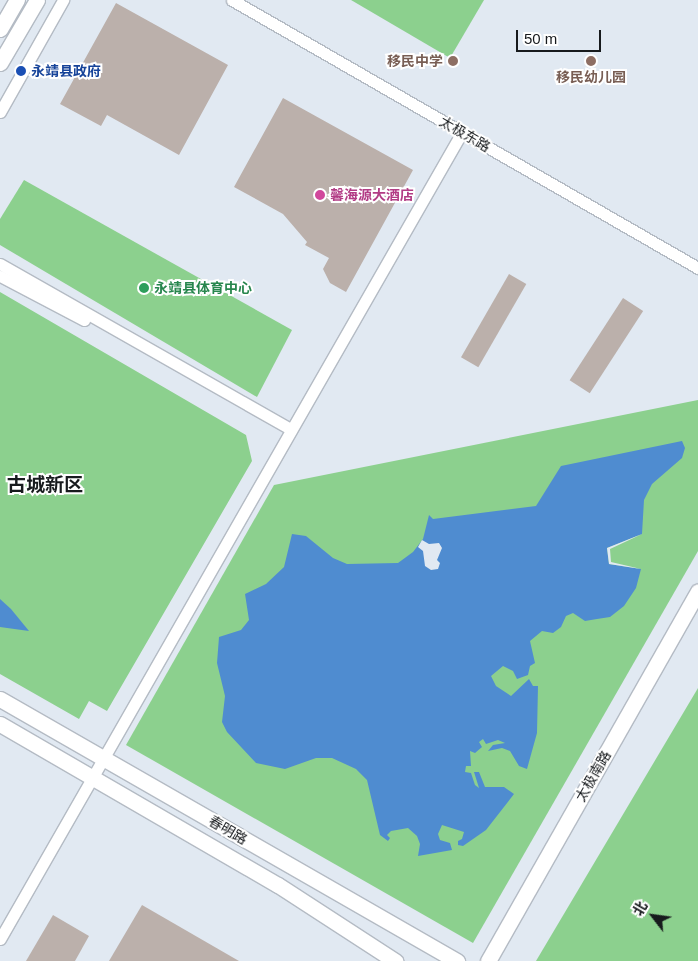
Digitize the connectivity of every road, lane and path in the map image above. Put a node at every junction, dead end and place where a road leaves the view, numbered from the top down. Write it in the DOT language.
graph roads {
  1 [pos="17,0"];
  2 [pos="37,0"];
  3 [pos="63,0"];
  4 [pos="232,0"];
  5 [pos="0,30"];
  6 [pos="0,63"];
  7 [pos="0,112"];
  8 [pos="462,132"];
  9 [pos="0,264"];
  10 [pos="698,268"];
  11 [pos="0,276"];
  12 [pos="291,429"];
  13 [pos="698,592"];
  14 [pos="0,699"];
  15 [pos="0,724"];
  16 [pos="105,759"];
  17 [pos="94,778"];
  18 [pos="0,939"];
  19 [pos="395,961"];
  20 [pos="457,961"];
  21 [pos="488,961"];
  1 -- 5 [label="main road"];
  2 -- 6 [label="main road"];
  3 -- 7 [label="street"];
  4 -- 8 [label="street, 太极东路"];
  8 -- 10 [label="street, 太极东路"];
  8 -- 12 [label="street"];
  9 -- 12 [label="street"];
  11 -- 12 [label="street"];
  12 -- 16 [label="street"];
  13 -- 21 [label="main road, 太极南路"];
  14 -- 16 [label="main road, 春明路"];
  15 -- 17 [label="main road, 春明路"];
  16 -- 17 [label="street"];
  16 -- 20 [label="main road, 春明路"];
  17 -- 18 [label="street"];
  17 -- 19 [label="main road, 春明路"];
}
